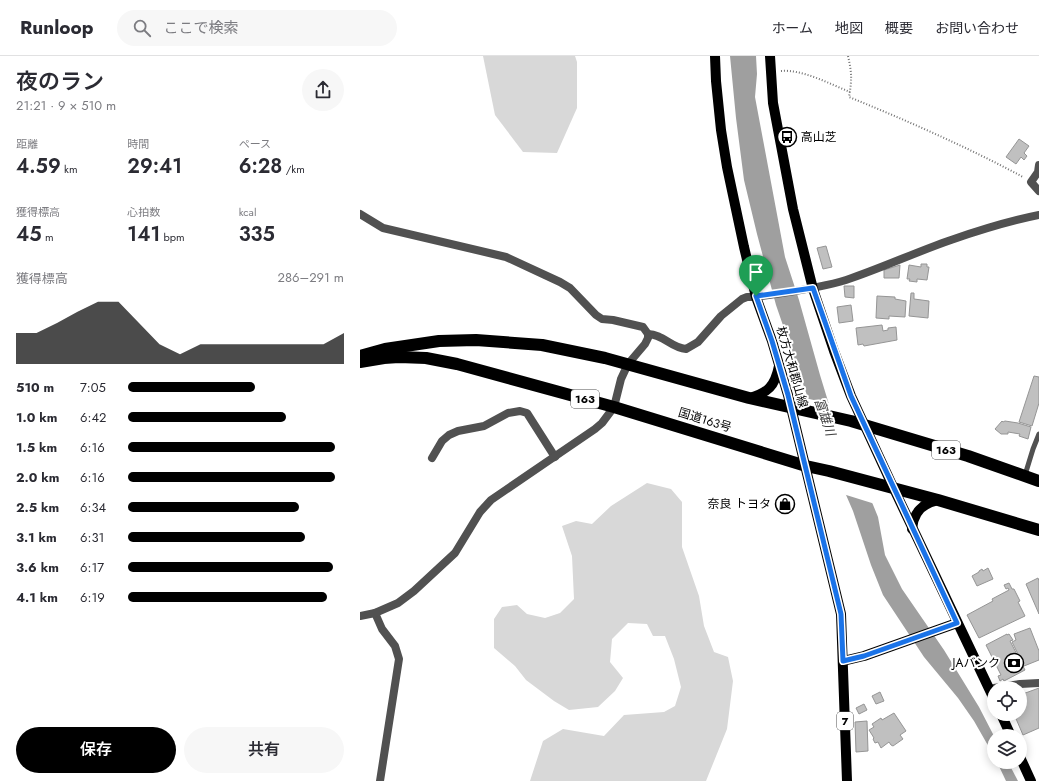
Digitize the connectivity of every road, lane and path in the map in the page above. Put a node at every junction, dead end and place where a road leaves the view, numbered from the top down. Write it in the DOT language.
graph roads {
  1 [pos="715,56"];
  2 [pos="770,56"];
  3 [pos="848,56"];
  4 [pos="771,71"];
  5 [pos="850,92"];
  6 [pos="1039,169"];
  7 [pos="1031,182"];
  8 [pos="1039,192"];
  9 [pos="360,214"];
  10 [pos="1039,214"];
  11 [pos="813,288"];
  12 [pos="756,296"];
  13 [pos="648,334"];
  14 [pos="360,356"];
  15 [pos="360,362"];
  16 [pos="628,364"];
  17 [pos="779,364"];
  18 [pos="749,398"];
  19 [pos="614,407"];
  20 [pos="791,408"];
  21 [pos="865,426"];
  22 [pos="1039,434"];
  23 [pos="1039,447"];
  24 [pos="1033,449"];
  25 [pos="555,457"];
  26 [pos="432,458"];
  27 [pos="806,466"];
  28 [pos="1025,475"];
  29 [pos="1039,481"];
  30 [pos="894,489"];
  31 [pos="938,500"];
  32 [pos="912,529"];
  33 [pos="1039,530"];
  34 [pos="375,613"];
  35 [pos="360,616"];
  36 [pos="957,623"];
  37 [pos="843,661"];
  38 [pos="989,681"];
  39 [pos="1039,683"];
  40 [pos="1027,684"];
  41 [pos="1026,769"];
  42 [pos="380,781"];
  43 [pos="847,781"];
  44 [pos="1031,781"];
  1 -- 12 [label="main road, 枚方大和郡山線 / 7"];
  2 -- 4 [label="main road"];
  3 -- 5 [label="path"];
  4 -- 5 [label="path"];
  4 -- 11 [label="main road"];
  5 -- 7 [label="path"];
  6 -- 7 [label="street"];
  7 -- 8 [label="street"];
  9 -- 13 [label="street"];
  10 -- 11 [label="street"];
  11 -- 12 [label="street"];
  11 -- 21 [label="main road"];
  12 -- 13 [label="street"];
  12 -- 17 [label="main road, 枚方大和郡山線 / 7"];
  13 -- 16 [label="street"];
  14 -- 16 [label="highway, 163"];
  15 -- 19 [label="highway, 国道163号 / 163"];
  16 -- 18 [label="highway, 163"];
  16 -- 19 [label="street"];
  17 -- 18 [label="main road"];
  17 -- 20 [label="main road, 枚方大和郡山線 / 7"];
  18 -- 20 [label="highway, 163"];
  19 -- 25 [label="street"];
  19 -- 27 [label="highway, 国道163号 / 163"];
  20 -- 21 [label="highway, 163"];
  20 -- 27 [label="main road, 枚方大和郡山線 / 7"];
  21 -- 28 [label="highway, 163"];
  21 -- 30 [label="main road"];
  22 -- 24 [label="lane"];
  23 -- 24 [label="lane"];
  24 -- 28 [label="lane"];
  25 -- 26 [label="street"];
  25 -- 34 [label="street"];
  27 -- 30 [label="highway, 国道163号 / 163"];
  27 -- 37 [label="main road, 枚方大和郡山線 / 7"];
  28 -- 29 [label="highway, 163"];
  30 -- 31 [label="highway, 国道163号 / 163"];
  30 -- 32 [label="main road"];
  31 -- 32 [label="main road"];
  31 -- 33 [label="highway, 国道163号 / 163"];
  32 -- 36 [label="main road"];
  34 -- 35 [label="street"];
  34 -- 42 [label="street"];
  36 -- 37 [label="main road"];
  36 -- 38 [label="main road"];
  37 -- 43 [label="main road, 枚方大和郡山線 / 7"];
  39 -- 40 [label="street"];
  41 -- 44 [label="main road"];
}
